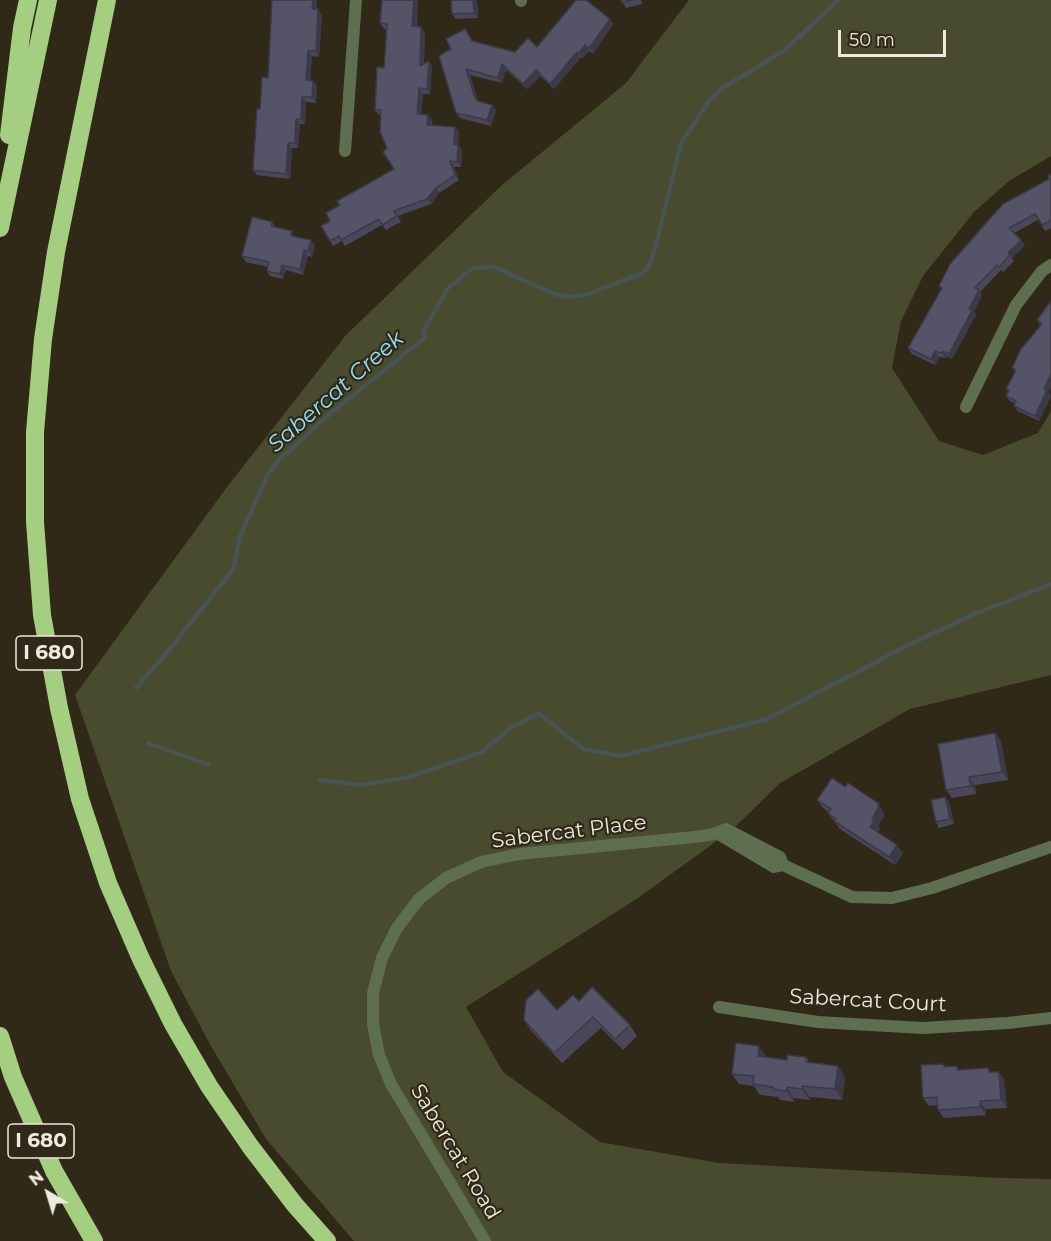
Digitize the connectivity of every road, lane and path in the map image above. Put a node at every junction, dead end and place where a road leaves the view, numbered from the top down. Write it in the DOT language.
graph roads {
  1 [pos="28,0"];
  2 [pos="48,0"];
  3 [pos="107,0"];
  4 [pos="356,0"];
  5 [pos="345,151"];
  6 [pos="0,206"];
  7 [pos="0,228"];
  8 [pos="1051,265"];
  9 [pos="966,407"];
  10 [pos="1051,846"];
  11 [pos="719,1007"];
  12 [pos="1051,1018"];
  13 [pos="0,1036"];
  14 [pos="391,1084"];
  15 [pos="94,1241"];
  16 [pos="327,1241"];
  17 [pos="485,1241"];
  1 -- 6 [label="highway"];
  2 -- 7 [label="highway"];
  3 -- 16 [label="highway, I 680"];
  4 -- 5 [label="street"];
  8 -- 9 [label="street"];
  10 -- 14 [label="street, Sabercat Place"];
  11 -- 12 [label="street, Sabercat Court"];
  13 -- 15 [label="highway, I 680"];
  14 -- 17 [label="street, Sabercat Road"];
}
